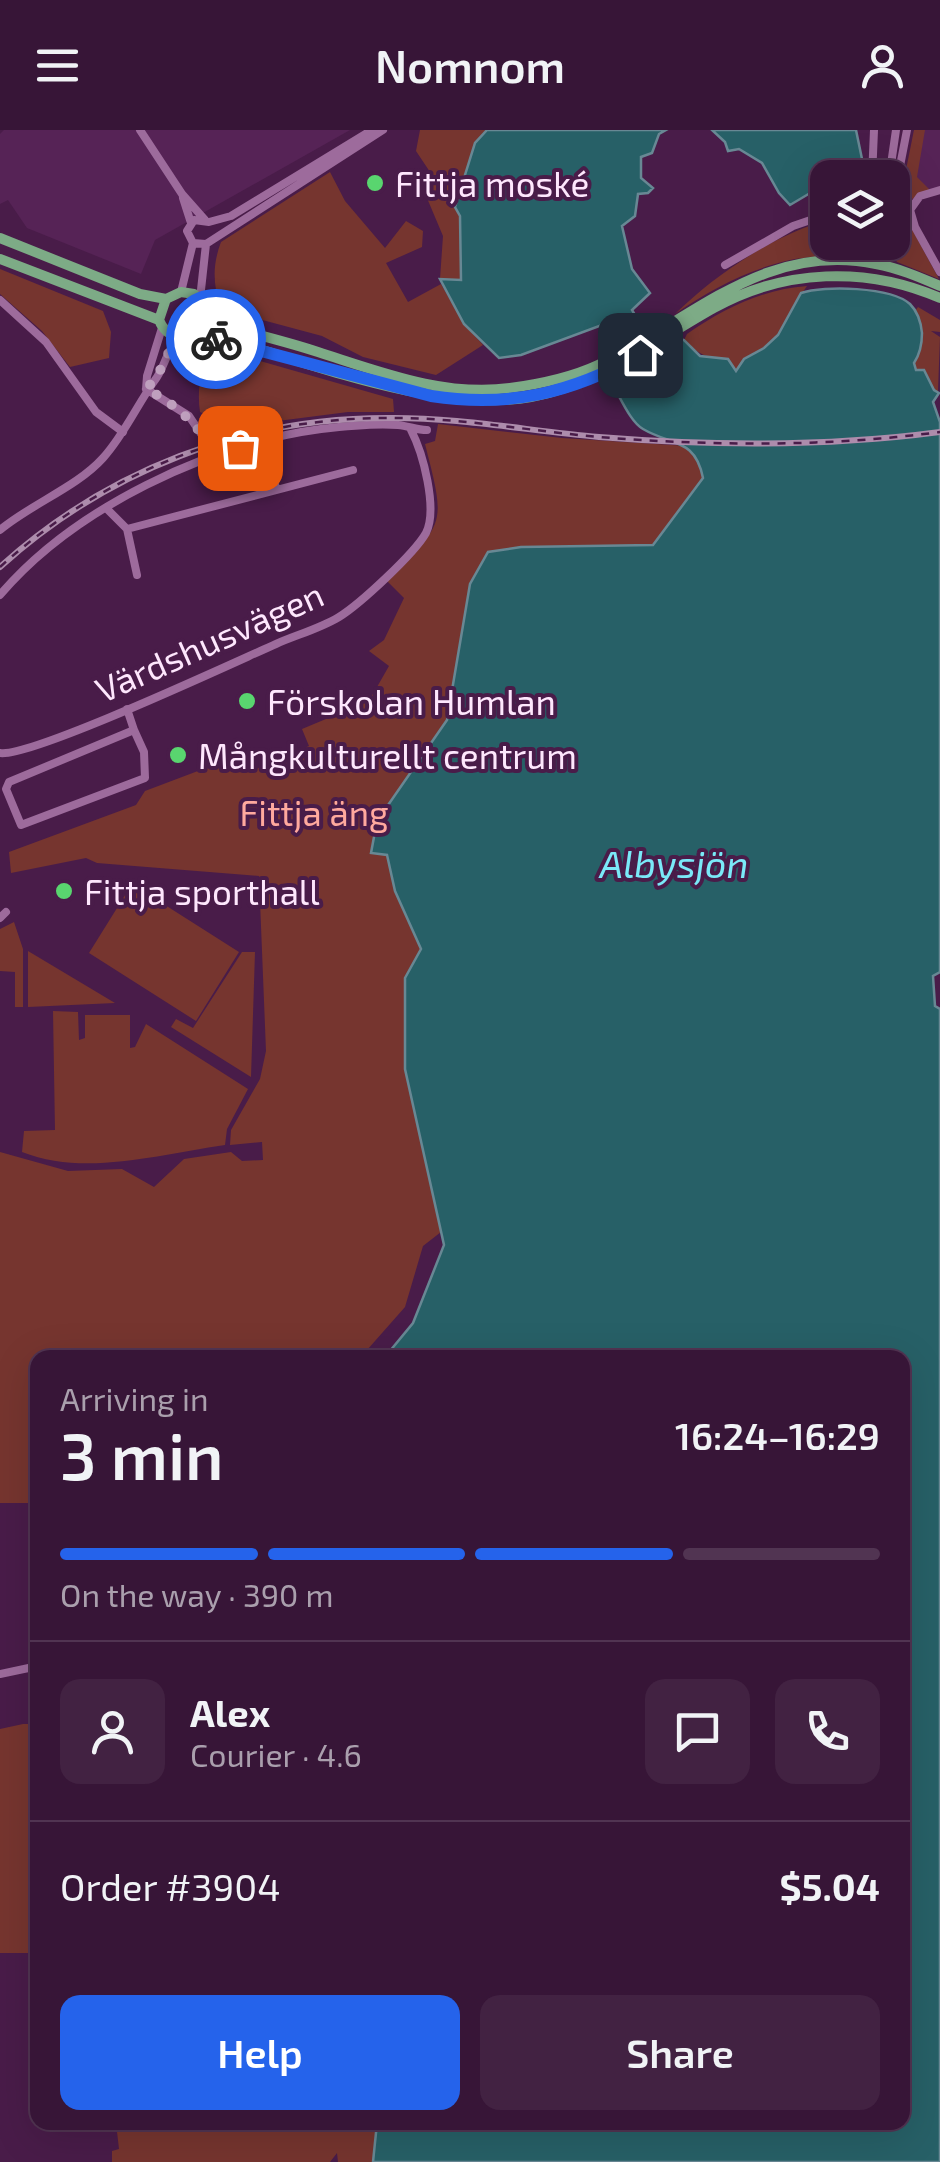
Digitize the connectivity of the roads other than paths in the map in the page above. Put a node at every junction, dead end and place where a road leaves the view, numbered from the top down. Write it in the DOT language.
graph roads {
  1 [pos="140,130"];
  2 [pos="372,130"];
  3 [pos="383,130"];
  4 [pos="874,130"];
  5 [pos="896,130"];
  6 [pos="907,130"];
  7 [pos="873,160"];
  8 [pos="892,160"];
  9 [pos="901,160"];
  10 [pos="940,190"];
  11 [pos="182,194"];
  12 [pos="810,220"];
  13 [pos="207,221"];
  14 [pos="191,223"];
  15 [pos="0,238"];
  16 [pos="209,241"];
  17 [pos="193,243"];
  18 [pos="0,259"];
  19 [pos="844,260"];
  20 [pos="877,260"];
  21 [pos="878,260"];
  22 [pos="840,261"];
  23 [pos="877,264"];
  24 [pos="726,265"];
  25 [pos="940,272"];
  26 [pos="874,278"];
  27 [pos="921,284"];
  28 [pos="940,286"];
  29 [pos="181,292"];
  30 [pos="940,298"];
  31 [pos="166,299"];
  32 [pos="200,299"];
  33 [pos="0,300"];
  34 [pos="207,319"];
  35 [pos="160,324"];
  36 [pos="676,326"];
  37 [pos="196,336"];
  38 [pos="179,340"];
  39 [pos="600,371"];
  40 [pos="146,389"];
  41 [pos="411,430"];
  42 [pos="427,430"];
  43 [pos="123,432"];
  44 [pos="264,441"];
  45 [pos="216,456"];
  46 [pos="353,470"];
  47 [pos="276,488"];
  48 [pos="106,508"];
  49 [pos="127,529"];
  50 [pos="0,530"];
  51 [pos="137,575"];
  52 [pos="0,594"];
  53 [pos="126,709"];
  54 [pos="134,730"];
  55 [pos="0,753"];
  56 [pos="30,1668"];
  57 [pos="0,1674"];
  1 -- 11 [label="street"];
  2 -- 13 [label="street"];
  3 -- 16 [label="street"];
  4 -- 7 [label="street"];
  5 -- 8 [label="street"];
  6 -- 9 [label="street"];
  10 -- 25 [label="street"];
  11 -- 13 [label="street"];
  11 -- 14 [label="street"];
  12 -- 24 [label="street"];
  13 -- 14 [label="street"];
  13 -- 16 [label="street"];
  14 -- 17 [label="street"];
  15 -- 31 [label="main road"];
  16 -- 17 [label="street"];
  16 -- 32 [label="street"];
  17 -- 29 [label="street"];
  18 -- 35 [label="main road"];
  19 -- 22 [label="main road"];
  20 -- 23 [label="street"];
  21 -- 23 [label="street"];
  22 -- 23 [label="main road"];
  22 -- 36 [label="main road"];
  23 -- 26 [label="main road"];
  23 -- 27 [label="main road"];
  26 -- 27 [label="main road"];
  26 -- 36 [label="main road"];
  27 -- 28 [label="main road"];
  27 -- 30 [label="main road"];
  29 -- 31 [label="main road"];
  29 -- 32 [label="main road"];
  31 -- 35 [label="main road"];
  32 -- 34 [label="main road"];
  33 -- 43 [label="street"];
  34 -- 37 [label="main road"];
  34 -- 39 [label="main road"];
  35 -- 38 [label="main road"];
  35 -- 40 [label="street"];
  36 -- 39 [label="main road"];
  37 -- 38 [label="main road"];
  37 -- 39 [label="main road"];
  38 -- 40 [label="street"];
  40 -- 43 [label="street"];
  40 -- 45 [label="street"];
  41 -- 42 [label="street"];
  41 -- 44 [label="street"];
  41 -- 53 [label="street, Värdshusvägen"];
  43 -- 50 [label="street"];
  44 -- 45 [label="street"];
  44 -- 47 [label="street"];
  45 -- 48 [label="street"];
  46 -- 47 [label="street"];
  47 -- 49 [label="street"];
  48 -- 49 [label="street"];
  48 -- 52 [label="street"];
  49 -- 51 [label="street"];
  53 -- 54 [label="street"];
  53 -- 55 [label="street, Värdshusvägen"];
  54 -- 54 [label="street"];
  56 -- 57 [label="street"];
}
